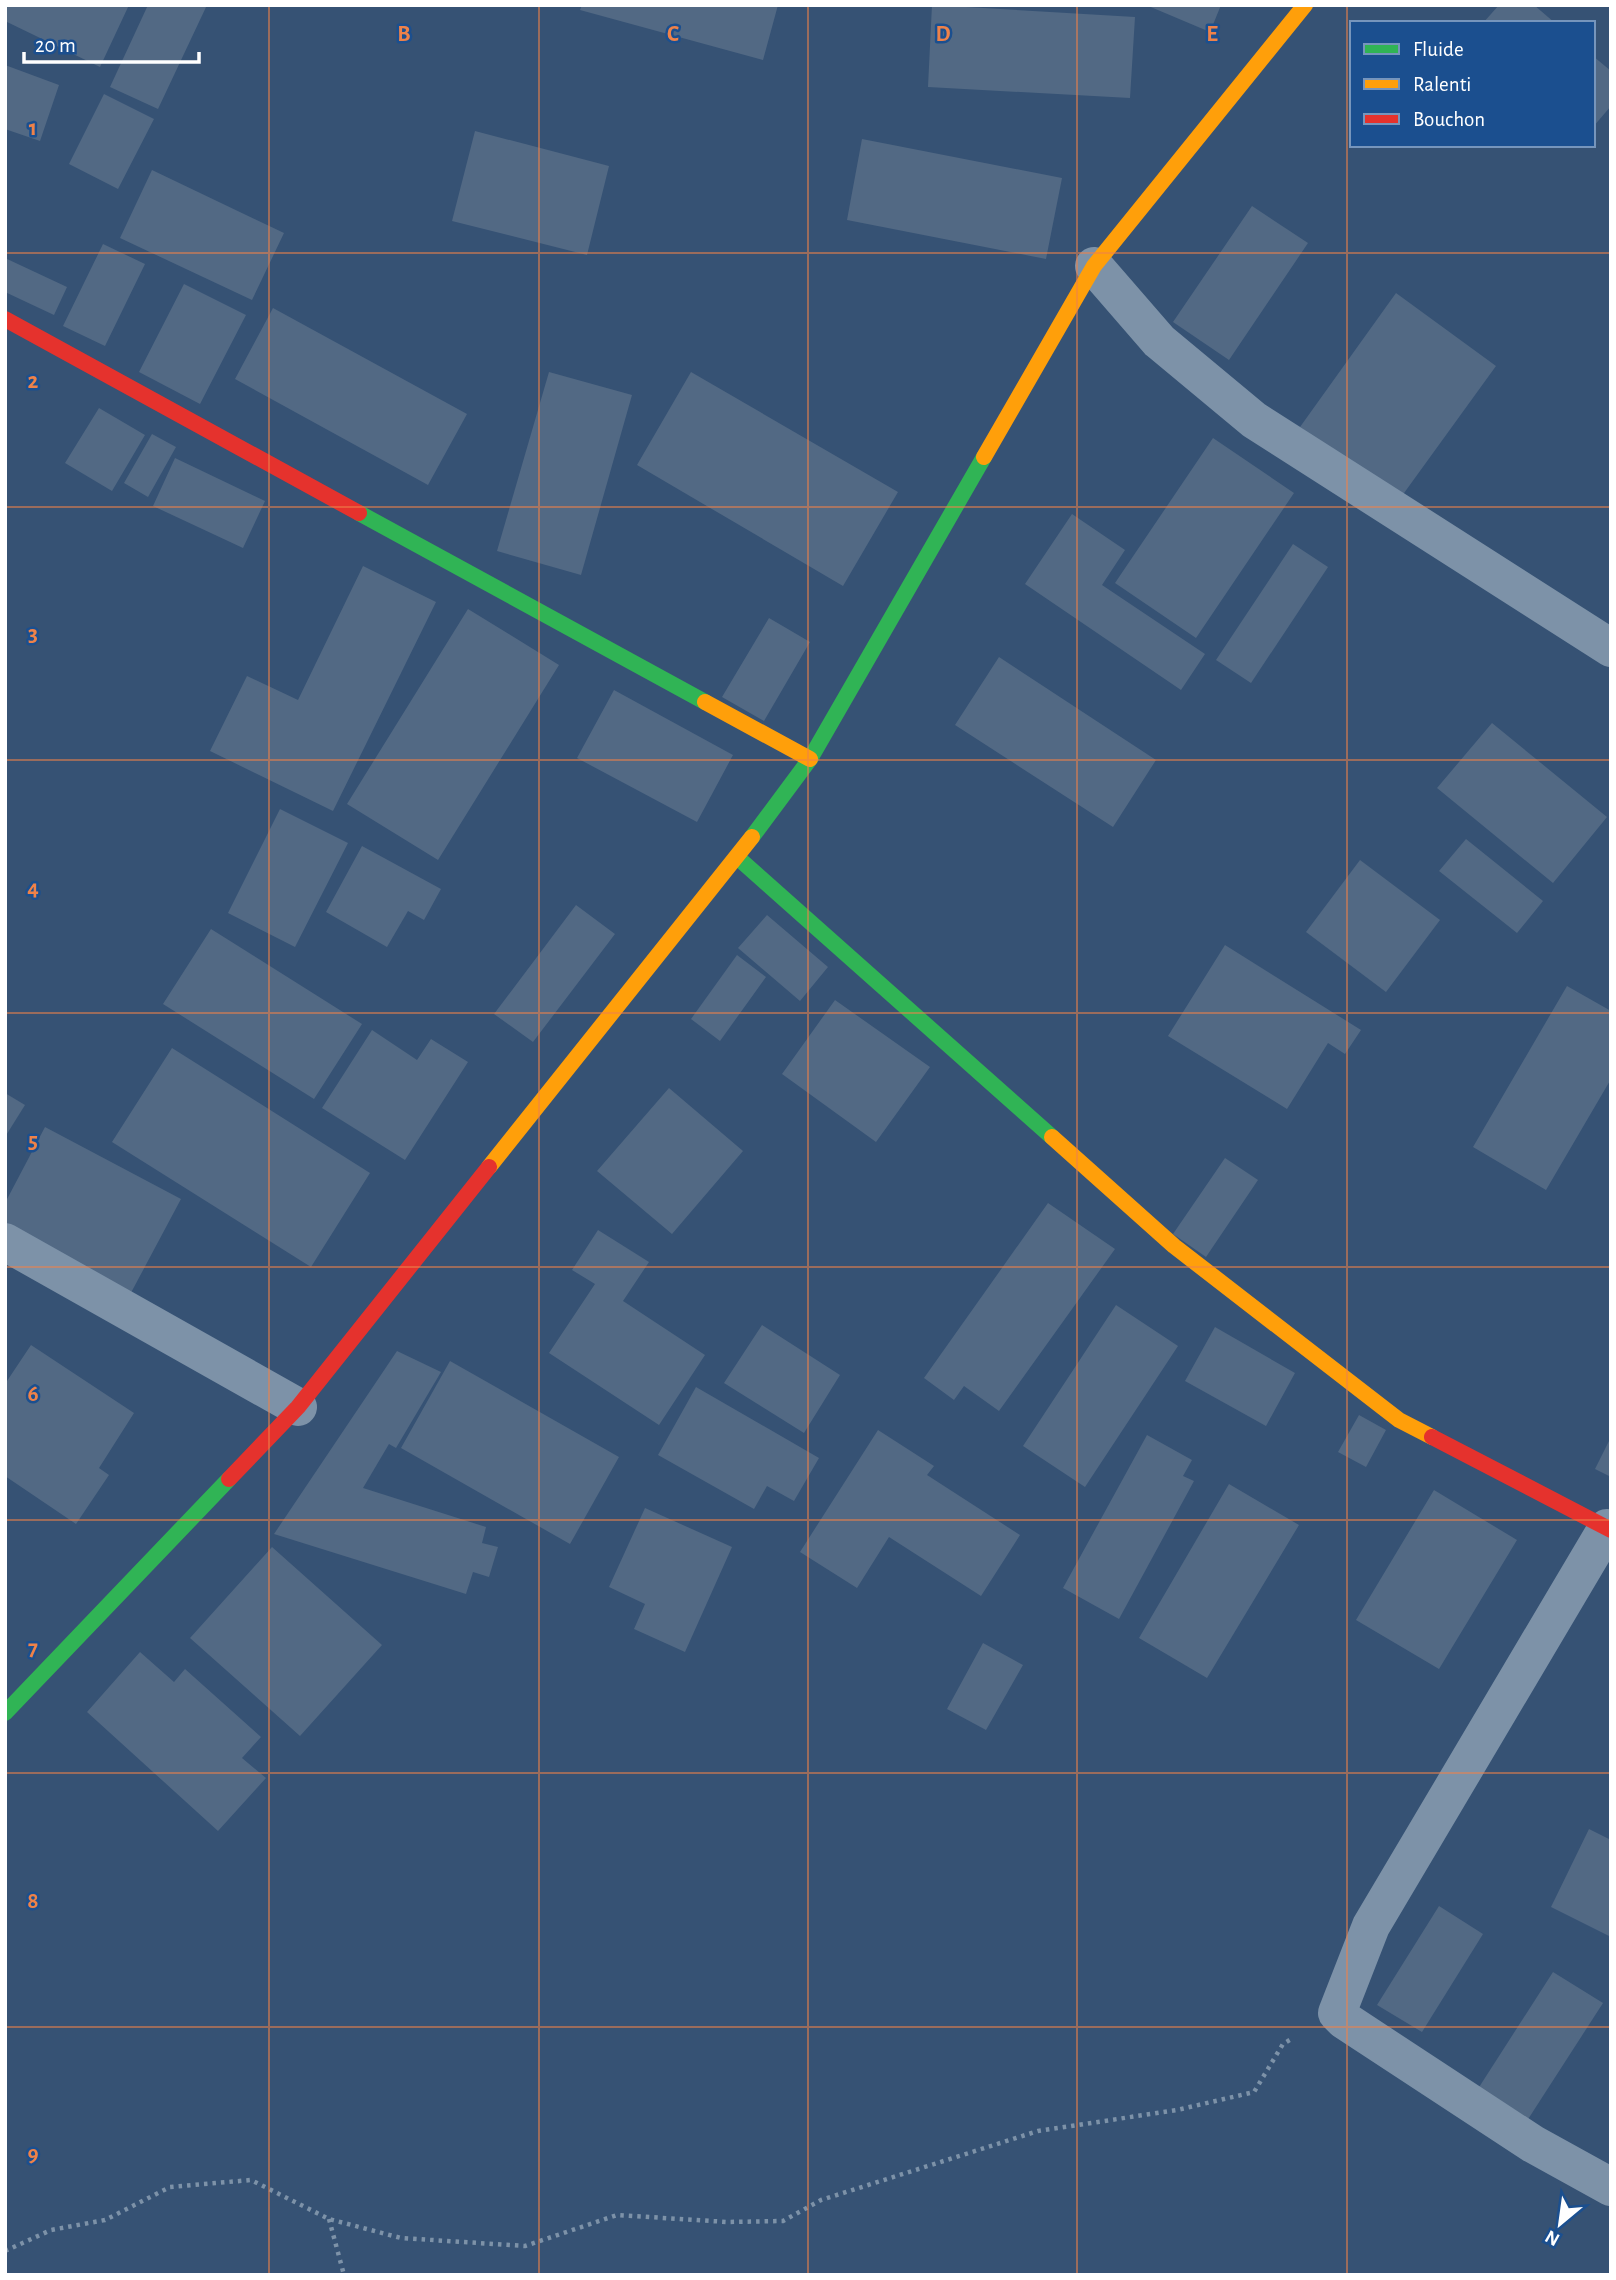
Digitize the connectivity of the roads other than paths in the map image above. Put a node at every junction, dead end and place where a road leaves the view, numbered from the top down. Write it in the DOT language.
graph roads {
  1 [pos="1305,5"];
  2 [pos="1094,266"];
  3 [pos="5,319"];
  4 [pos="1611,648"];
  5 [pos="810,759"];
  6 [pos="737,858"];
  7 [pos="5,1242"];
  8 [pos="298,1407"];
  9 [pos="1609,1529"];
  10 [pos="5,1713"];
  11 [pos="1611,2187"];
  1 -- 2 [label="street"];
  2 -- 4 [label="street"];
  2 -- 5 [label="street"];
  3 -- 5 [label="street"];
  5 -- 6 [label="street"];
  6 -- 8 [label="street"];
  6 -- 9 [label="street"];
  7 -- 8 [label="street"];
  8 -- 10 [label="street"];
  9 -- 11 [label="street"];
}
